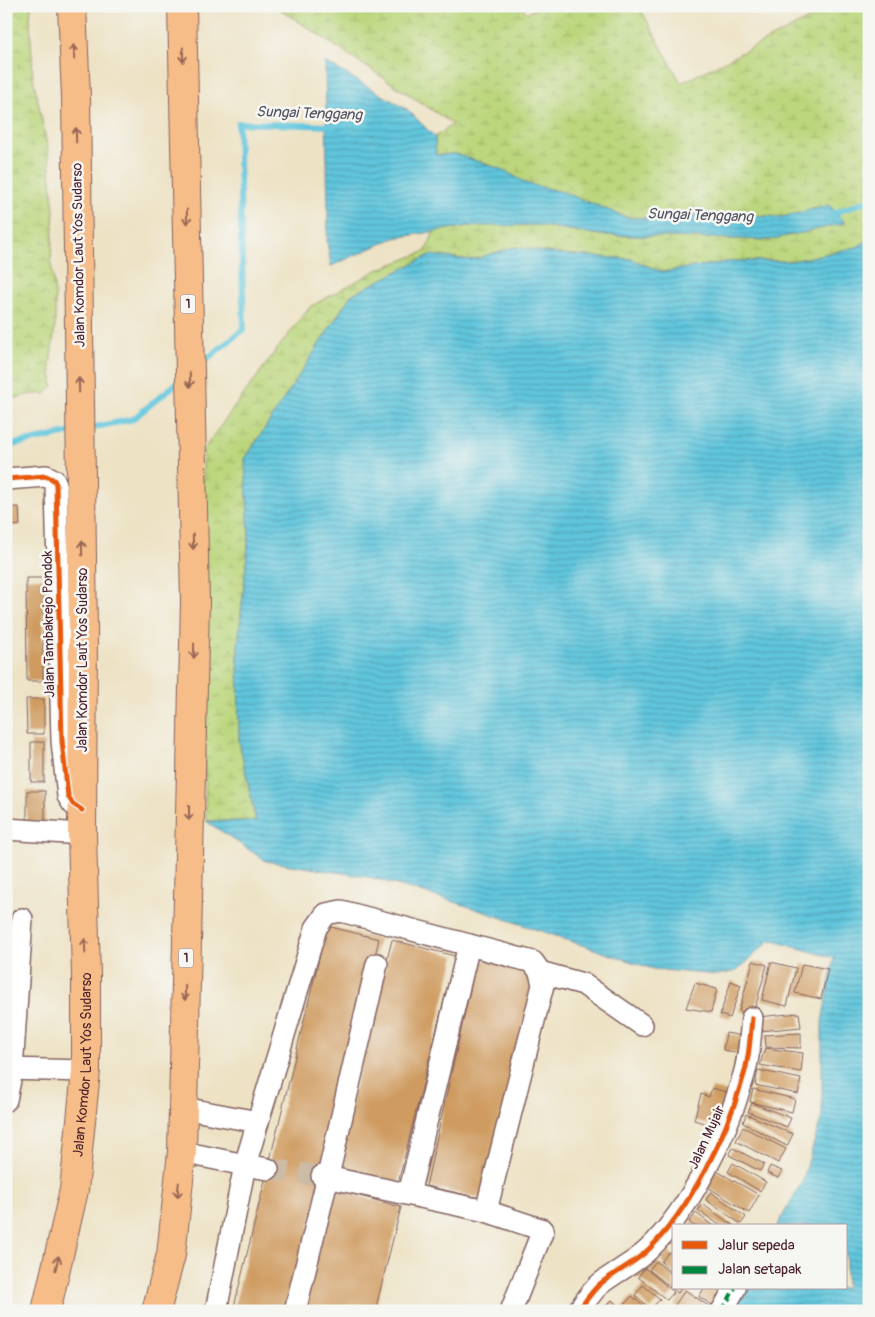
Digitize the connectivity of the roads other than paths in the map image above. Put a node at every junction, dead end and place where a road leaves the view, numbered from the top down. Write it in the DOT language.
graph roads {
  1 [pos="72,6"];
  2 [pos="182,6"];
  3 [pos="6,479"];
  4 [pos="82,822"];
  5 [pos="6,829"];
  6 [pos="22,919"];
  7 [pos="470,945"];
  8 [pos="377,964"];
  9 [pos="540,972"];
  10 [pos="752,1018"];
  11 [pos="642,1025"];
  12 [pos="9,1070"];
  13 [pos="86,1071"];
  14 [pos="6,1100"];
  15 [pos="183,1108"];
  16 [pos="258,1122"];
  17 [pos="182,1152"];
  18 [pos="245,1166"];
  19 [pos="268,1169"];
  20 [pos="325,1176"];
  21 [pos="409,1194"];
  22 [pos="486,1211"];
  23 [pos="734,1290"];
  24 [pos="46,1311"];
  25 [pos="156,1311"];
  26 [pos="216,1311"];
  27 [pos="295,1311"];
  28 [pos="511,1311"];
  29 [pos="578,1311"];
  30 [pos="722,1311"];
  4 -- 1 [label="highway, Jalan Komdor Laut Yos Sudarso, one-way"];
  2 -- 15 [label="highway, 1, one-way"];
  3 -- 4 [label="street, Jalan Tambakrejo Pondok"];
  4 -- 5 [label="street"];
  13 -- 4 [label="highway, Jalan Komdor Laut Yos Sudarso, one-way"];
  6 -- 12 [label="street"];
  7 -- 9 [label="street"];
  7 -- 16 [label="street"];
  7 -- 21 [label="street"];
  8 -- 20 [label="street"];
  9 -- 11 [label="street"];
  9 -- 22 [label="street"];
  10 -- 29 [label="street, Jalan Mujair"];
  12 -- 13 [label="street"];
  12 -- 14 [label="street"];
  24 -- 13 [label="highway, Jalan Komdor Laut Yos Sudarso, one-way"];
  15 -- 16 [label="street"];
  15 -- 17 [label="highway, 1"];
  16 -- 18 [label="street"];
  17 -- 18 [label="street"];
  17 -- 25 [label="highway, 1, one-way"];
  18 -- 19 [label="street"];
  18 -- 26 [label="street"];
  20 -- 21 [label="street"];
  20 -- 27 [label="street"];
  21 -- 22 [label="street"];
  22 -- 28 [label="street"];
  23 -- 30 [label="street"];
}
